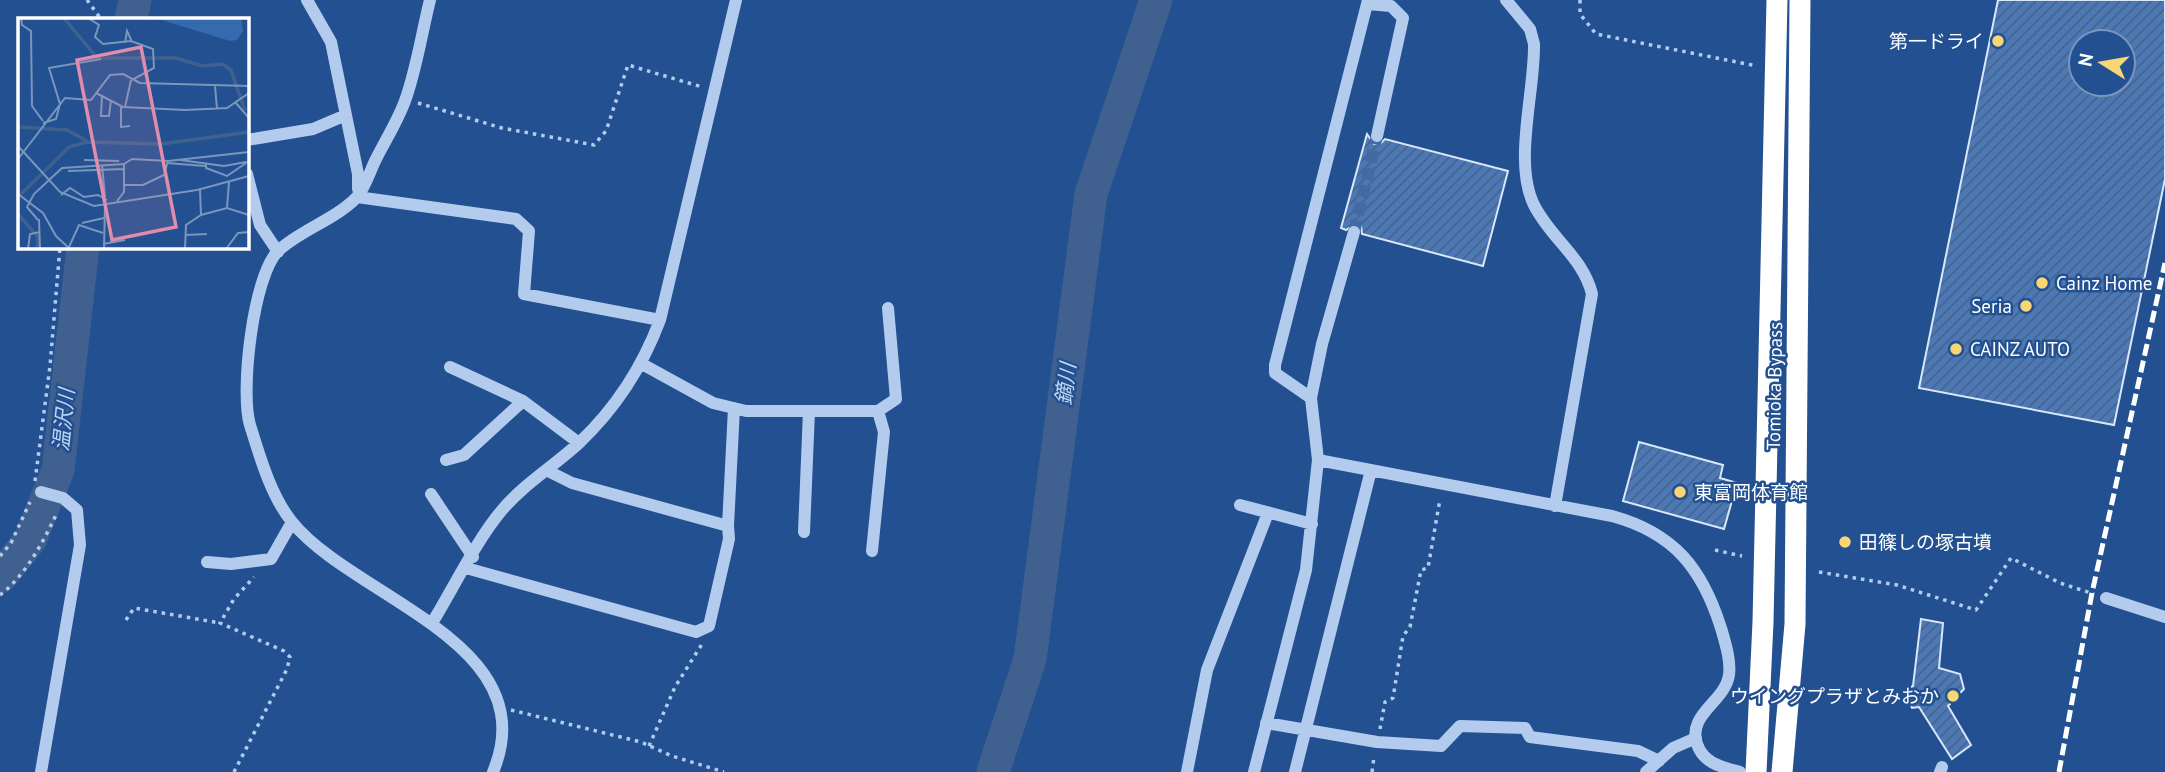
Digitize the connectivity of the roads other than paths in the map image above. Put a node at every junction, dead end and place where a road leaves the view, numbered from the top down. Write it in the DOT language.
graph roads {
  1 [pos="307,0"];
  2 [pos="430,0"];
  3 [pos="736,0"];
  4 [pos="1506,0"];
  5 [pos="1777,0"];
  6 [pos="1800,0"];
  7 [pos="1368,2"];
  8 [pos="346,115"];
  9 [pos="1377,136"];
  10 [pos="248,140"];
  11 [pos="248,183"];
  12 [pos="357,197"];
  13 [pos="253,226"];
  14 [pos="1354,232"];
  15 [pos="278,252"];
  16 [pos="888,309"];
  17 [pos="660,320"];
  18 [pos="642,364"];
  19 [pos="450,367"];
  20 [pos="1311,398"];
  21 [pos="523,401"];
  22 [pos="734,408"];
  23 [pos="809,411"];
  24 [pos="878,411"];
  25 [pos="579,443"];
  26 [pos="446,460"];
  27 [pos="1318,460"];
  28 [pos="546,470"];
  29 [pos="1371,471"];
  30 [pos="37,491"];
  31 [pos="431,494"];
  32 [pos="1240,505"];
  33 [pos="1555,506"];
  34 [pos="1268,513"];
  35 [pos="292,522"];
  36 [pos="1312,524"];
  37 [pos="728,526"];
  38 [pos="804,532"];
  39 [pos="872,551"];
  40 [pos="473,557"];
  41 [pos="207,562"];
  42 [pos="466,568"];
  43 [pos="2106,598"];
  44 [pos="2165,618"];
  45 [pos="432,623"];
  46 [pos="1266,723"];
  47 [pos="1306,729"];
  48 [pos="1696,738"];
  49 [pos="1659,761"];
  50 [pos="41,772"];
  51 [pos="493,772"];
  52 [pos="1187,772"];
  53 [pos="1254,772"];
  54 [pos="1295,772"];
  55 [pos="1646,772"];
  56 [pos="1740,772"];
  57 [pos="1756,772"];
  58 [pos="1782,772"];
  1 -- 8 [label="street"];
  2 -- 12 [label="street"];
  3 -- 17 [label="street"];
  4 -- 33 [label="street"];
  5 -- 57 [label="highway, Tomioka Bypass"];
  6 -- 58 [label="highway, Tomioka Bypass"];
  7 -- 9 [label="street"];
  7 -- 20 [label="street"];
  8 -- 10 [label="street"];
  8 -- 12 [label="street"];
  11 -- 13 [label="street"];
  12 -- 15 [label="street"];
  12 -- 17 [label="street"];
  13 -- 15 [label="street"];
  14 -- 20 [label="street"];
  15 -- 35 [label="street"];
  16 -- 24 [label="street"];
  17 -- 18 [label="street"];
  18 -- 22 [label="street"];
  18 -- 25 [label="street"];
  19 -- 21 [label="street"];
  20 -- 27 [label="street"];
  21 -- 25 [label="street"];
  21 -- 26 [label="street"];
  22 -- 23 [label="street"];
  22 -- 37 [label="street"];
  23 -- 24 [label="street"];
  23 -- 38 [label="street"];
  24 -- 39 [label="street"];
  25 -- 28 [label="street"];
  27 -- 29 [label="street"];
  27 -- 36 [label="street"];
  28 -- 37 [label="street"];
  28 -- 40 [label="street"];
  29 -- 33 [label="street"];
  29 -- 47 [label="street"];
  30 -- 50 [label="street"];
  31 -- 40 [label="street"];
  32 -- 34 [label="street"];
  33 -- 48 [label="street"];
  34 -- 36 [label="street"];
  34 -- 52 [label="street"];
  35 -- 41 [label="street"];
  35 -- 45 [label="street"];
  36 -- 46 [label="street"];
  37 -- 42 [label="street"];
  40 -- 42 [label="street"];
  42 -- 45 [label="street"];
  43 -- 44 [label="street"];
  45 -- 51 [label="street"];
  46 -- 47 [label="street"];
  46 -- 53 [label="street"];
  47 -- 49 [label="street"];
  47 -- 54 [label="street"];
  48 -- 49 [label="street"];
  48 -- 56 [label="street"];
  49 -- 55 [label="street"];
}
